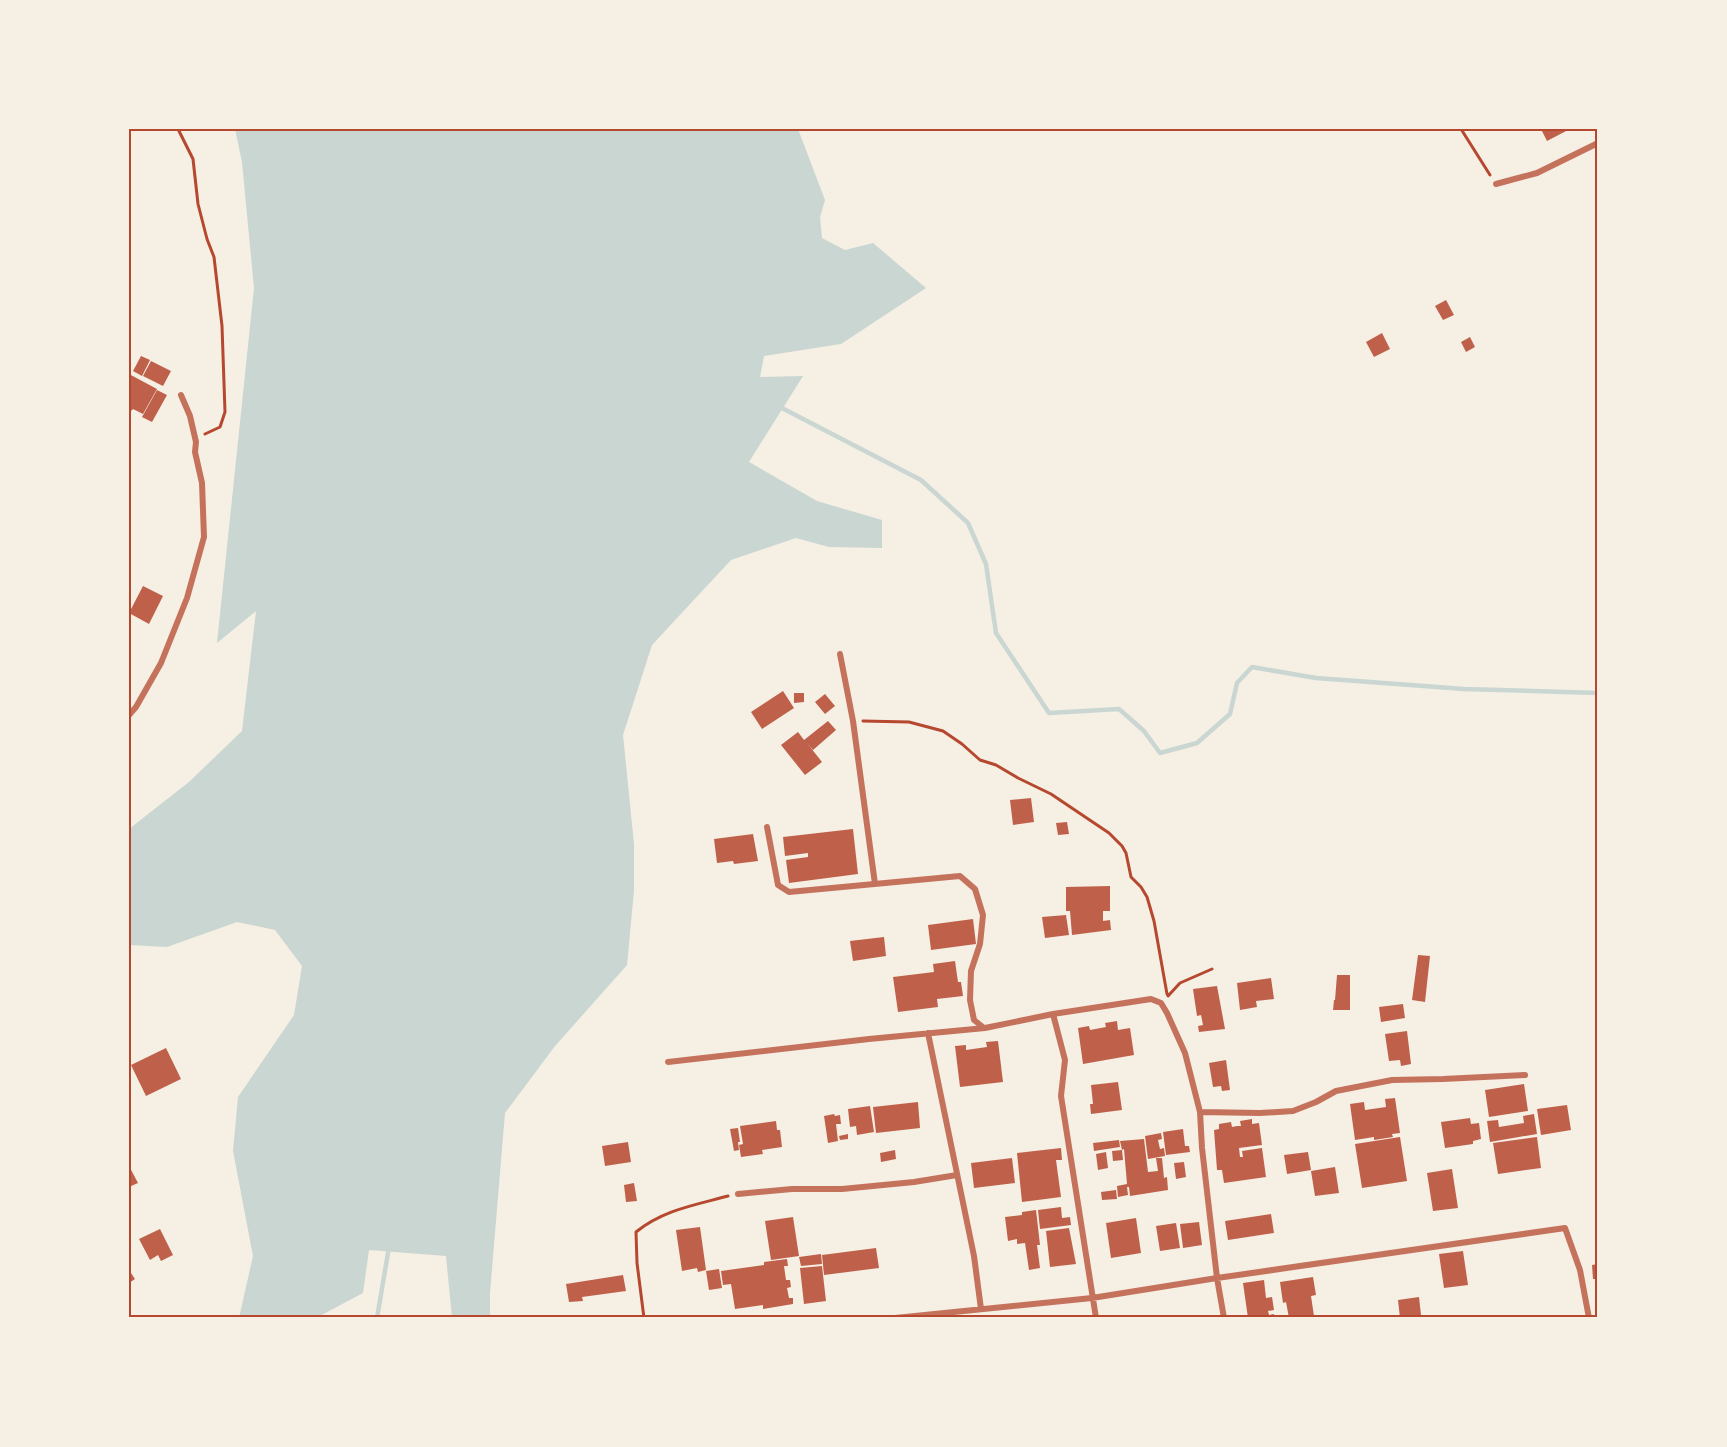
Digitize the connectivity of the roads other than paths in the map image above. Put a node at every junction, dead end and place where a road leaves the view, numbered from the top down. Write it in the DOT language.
graph roads {
  1 [pos="1598,143"];
  2 [pos="1496,184"];
  3 [pos="181,395"];
  4 [pos="840,654"];
  5 [pos="129,715"];
  6 [pos="767,827"];
  7 [pos="875,884"];
  8 [pos="1053,1014"];
  9 [pos="985,1028"];
  10 [pos="928,1033"];
  11 [pos="668,1062"];
  12 [pos="1525,1075"];
  13 [pos="1200,1112"];
  14 [pos="957,1175"];
  15 [pos="738,1194"];
  16 [pos="1217,1278"];
  17 [pos="1092,1298"];
  18 [pos="981,1309"];
  19 [pos="895,1318"];
  20 [pos="1096,1318"];
  21 [pos="1224,1318"];
  22 [pos="1589,1318"];
  1 -- 2 [label="street"];
  3 -- 5 [label="street"];
  4 -- 7 [label="street"];
  6 -- 7 [label="street"];
  7 -- 9 [label="street"];
  8 -- 9 [label="street"];
  8 -- 13 [label="street"];
  8 -- 17 [label="street"];
  9 -- 10 [label="street"];
  10 -- 11 [label="street"];
  10 -- 14 [label="street"];
  12 -- 13 [label="street"];
  13 -- 16 [label="street"];
  14 -- 15 [label="street"];
  14 -- 18 [label="street"];
  16 -- 17 [label="street"];
  16 -- 21 [label="street"];
  16 -- 22 [label="street"];
  17 -- 18 [label="street"];
  17 -- 20 [label="street"];
  18 -- 19 [label="street"];
}
